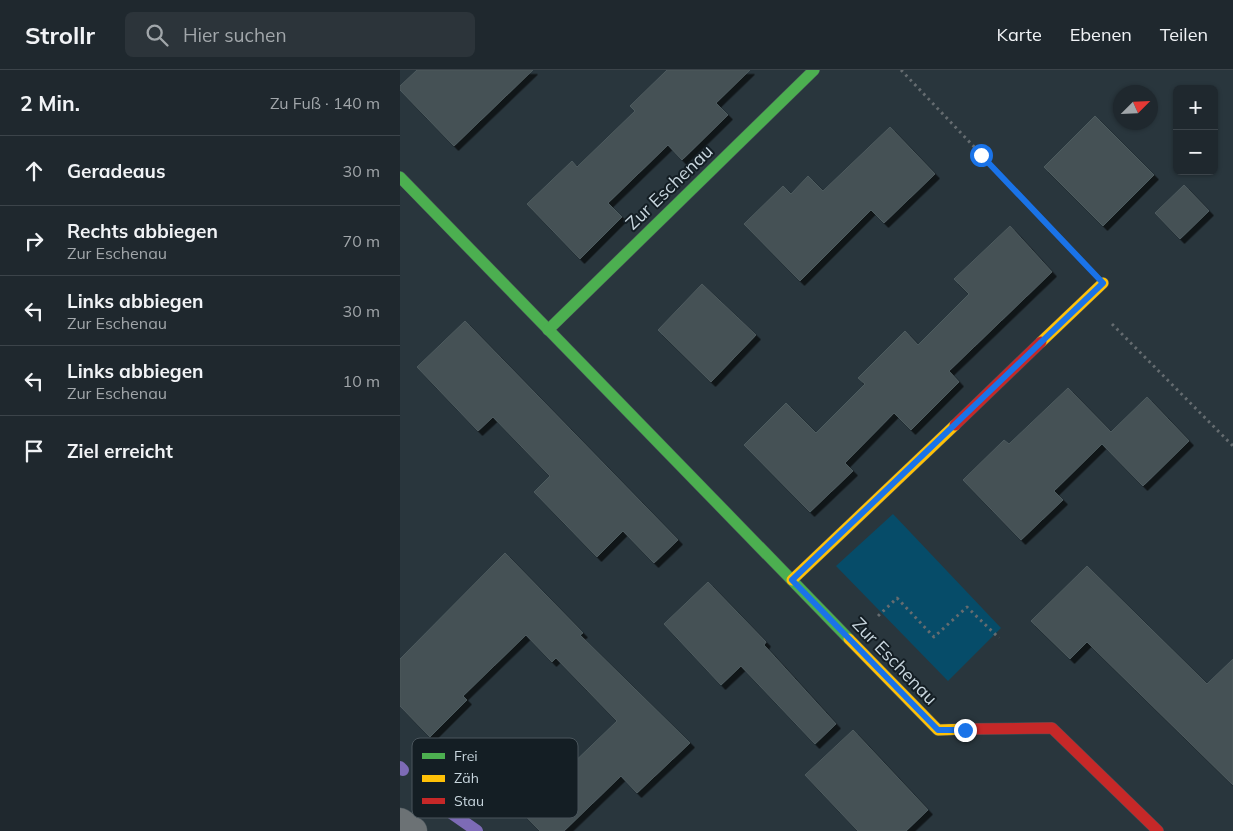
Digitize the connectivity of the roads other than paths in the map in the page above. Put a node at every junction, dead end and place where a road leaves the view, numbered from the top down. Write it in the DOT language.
graph roads {
  1 [pos="814,70"];
  2 [pos="400,177"];
  3 [pos="1103,283"];
  4 [pos="548,330"];
  5 [pos="792,580"];
  6 [pos="400,822"];
  7 [pos="413,831"];
  8 [pos="1158,831"];
  1 -- 4 [label="street, Zur Eschenau"];
  2 -- 4 [label="street, Zur Eschenau"];
  3 -- 5 [label="street"];
  4 -- 5 [label="street, Zur Eschenau"];
  5 -- 8 [label="street, Zur Eschenau"];
  6 -- 7 [label="street"];
}
